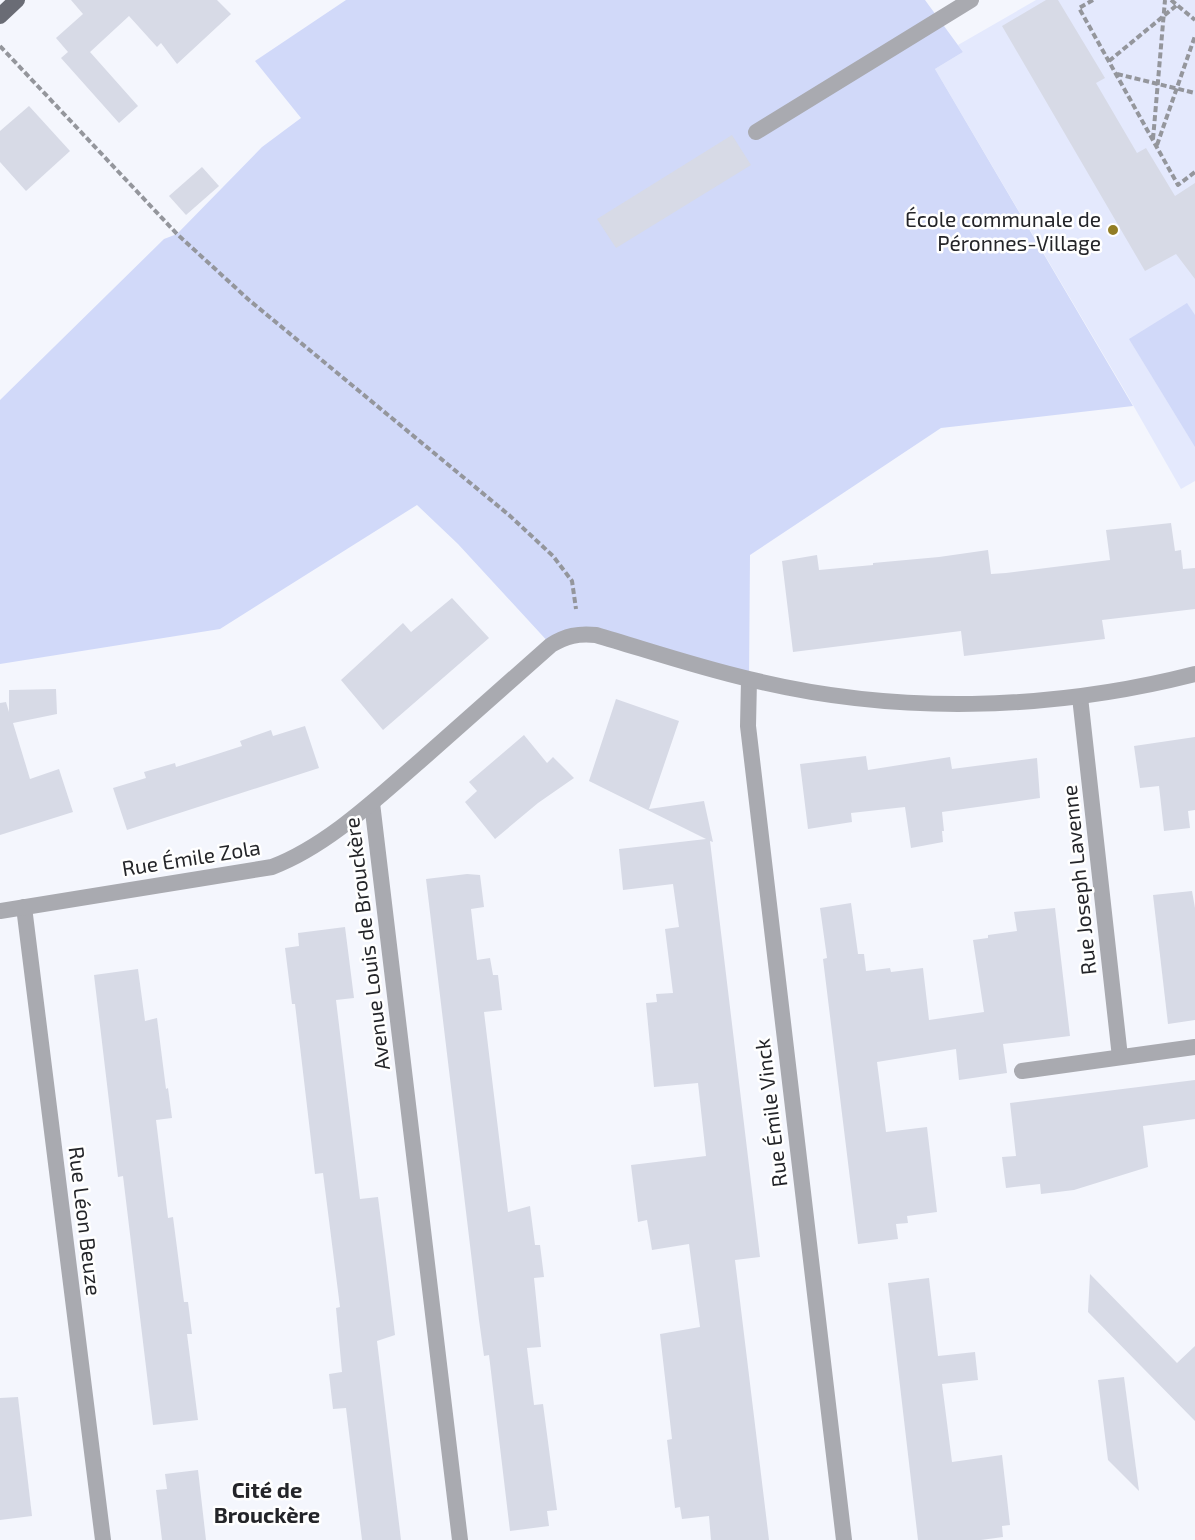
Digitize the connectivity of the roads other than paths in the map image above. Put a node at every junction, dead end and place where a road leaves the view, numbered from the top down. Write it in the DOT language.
graph roads {
  1 [pos="17,0"];
  2 [pos="971,0"];
  3 [pos="0,16"];
  4 [pos="756,132"];
  5 [pos="1195,674"];
  6 [pos="750,680"];
  7 [pos="1080,697"];
  8 [pos="372,803"];
  9 [pos="24,907"];
  10 [pos="0,912"];
  11 [pos="1195,1047"];
  12 [pos="1120,1057"];
  13 [pos="1022,1071"];
  14 [pos="103,1540"];
  15 [pos="460,1540"];
  16 [pos="844,1540"];
  1 -- 3 [label="main road"];
  2 -- 4 [label="street"];
  5 -- 7 [label="street, Avenue Louis de Brouckère"];
  6 -- 7 [label="street, Avenue Louis de Brouckère"];
  6 -- 8 [label="street, Avenue Louis de Brouckère"];
  6 -- 16 [label="street, Rue Émile Vinck"];
  7 -- 12 [label="street, Rue Joseph Lavenne"];
  8 -- 9 [label="street, Rue Émile Zola"];
  8 -- 15 [label="street, Avenue Louis de Brouckère"];
  9 -- 10 [label="street, Rue Émile Zola"];
  9 -- 14 [label="street, Rue Léon Beuze"];
  11 -- 12 [label="street"];
  12 -- 13 [label="street"];
}
